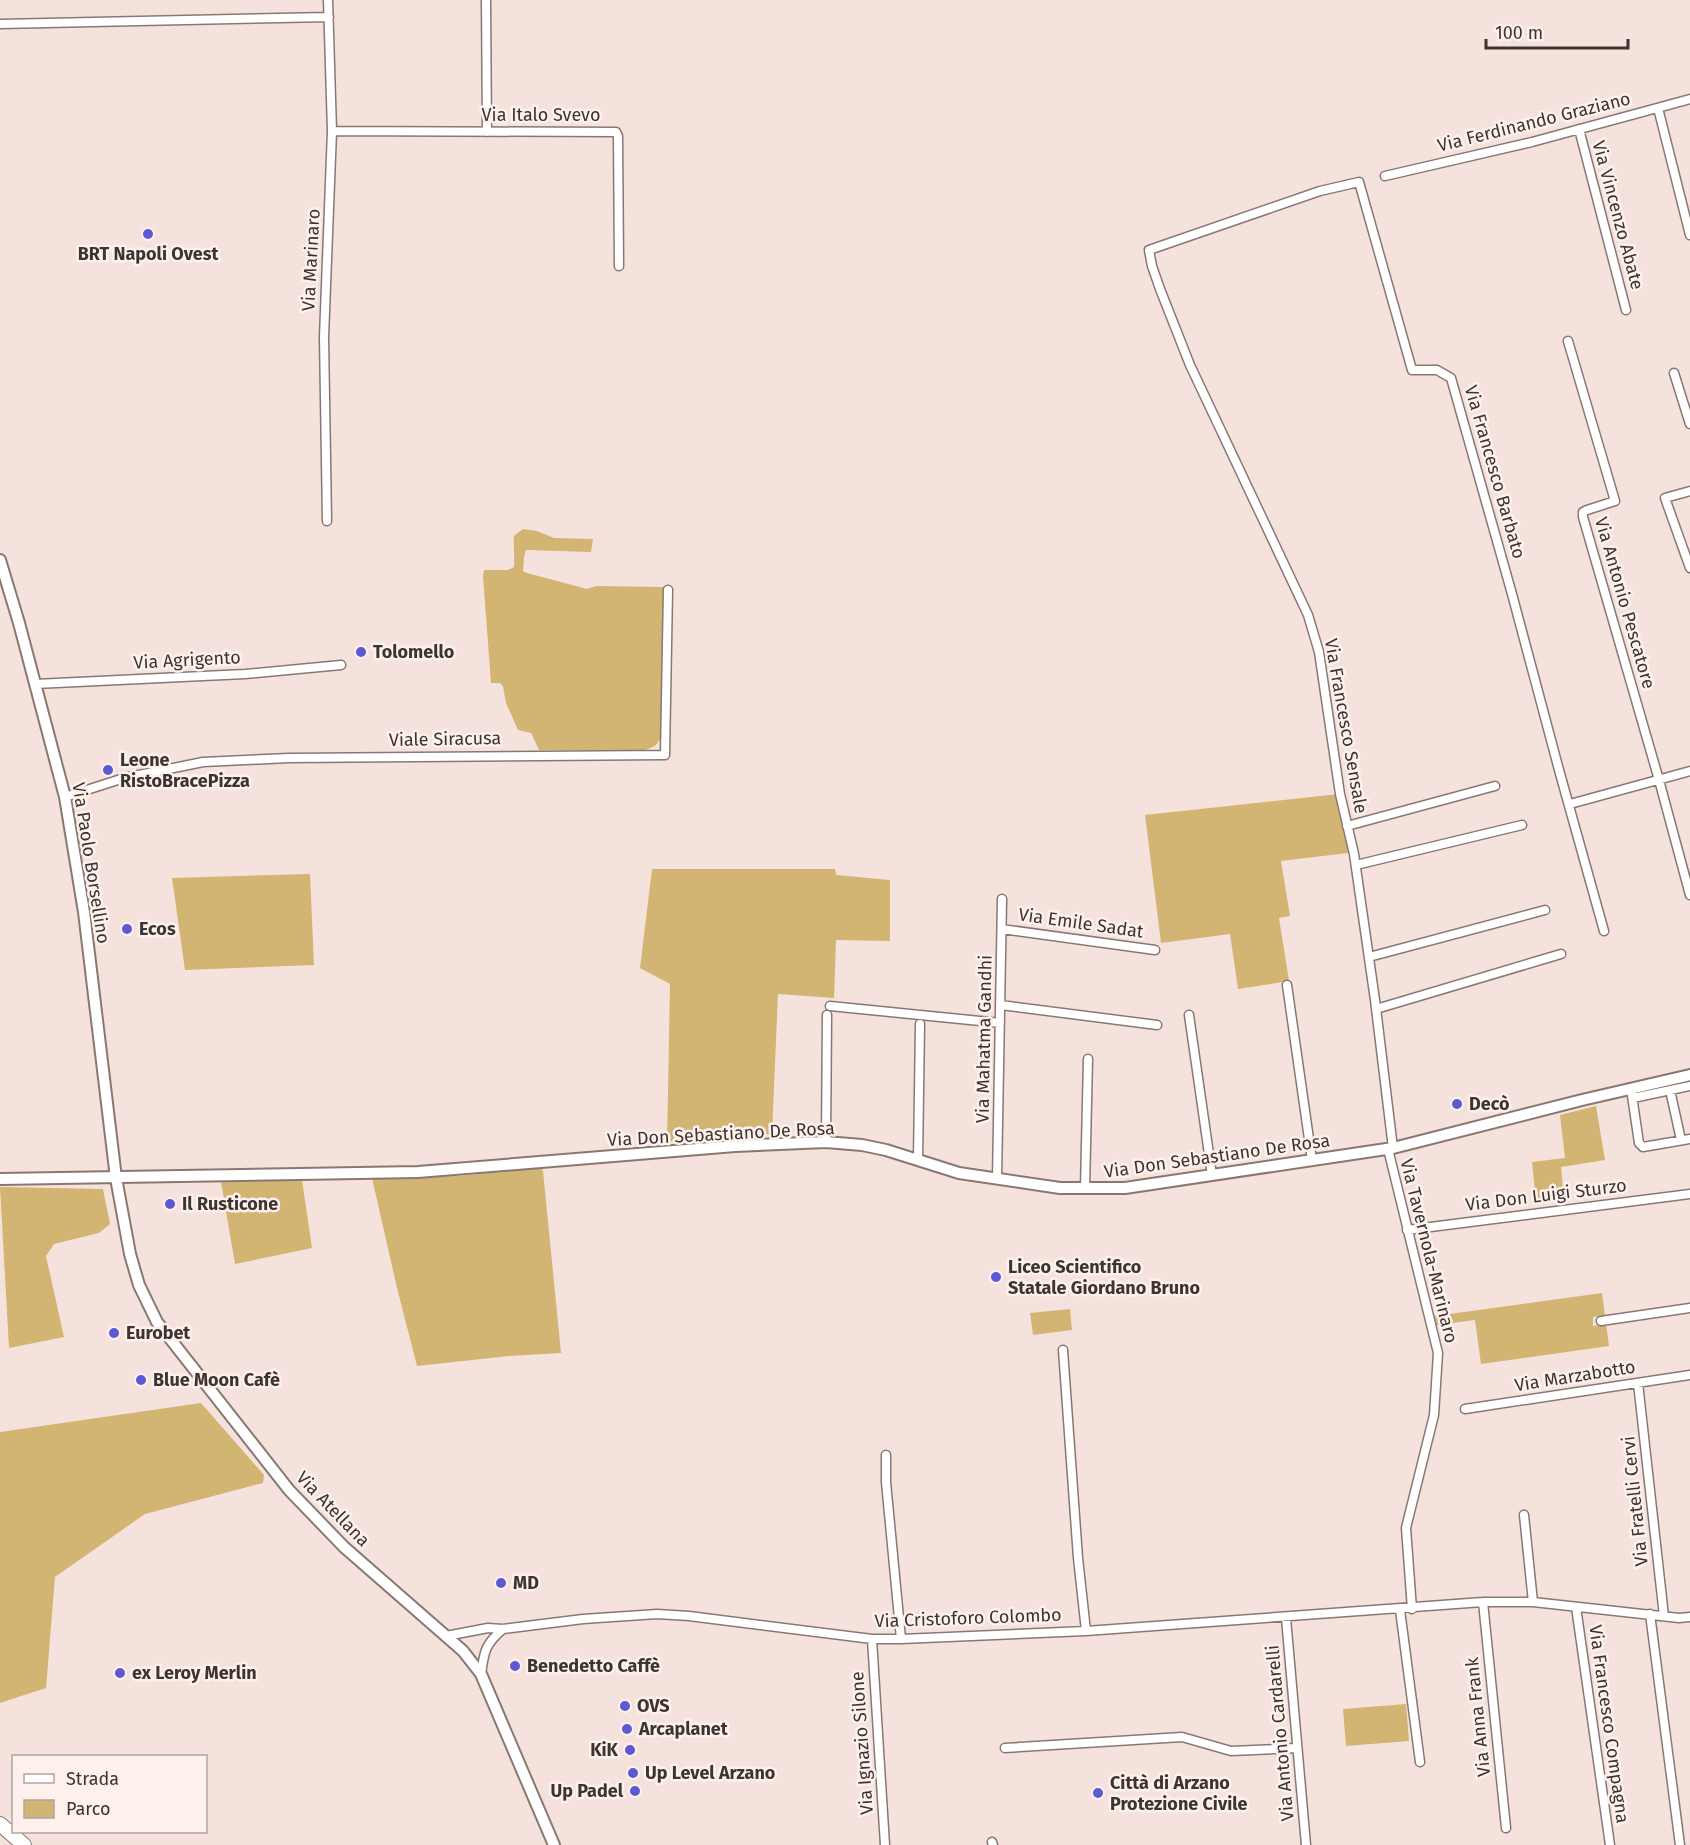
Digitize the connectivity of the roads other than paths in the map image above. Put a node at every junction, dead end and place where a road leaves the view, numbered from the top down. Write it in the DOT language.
graph roads {
  1 [pos="328,0"];
  2 [pos="486,0"];
  3 [pos="329,17"];
  4 [pos="0,24"];
  5 [pos="1690,99"];
  6 [pos="1658,108"];
  7 [pos="1579,129"];
  8 [pos="332,131"];
  9 [pos="487,132"];
  10 [pos="1385,176"];
  11 [pos="1690,235"];
  12 [pos="1165,243"];
  13 [pos="619,266"];
  14 [pos="1626,310"];
  15 [pos="1568,341"];
  16 [pos="1674,373"];
  17 [pos="1690,424"];
  18 [pos="1690,491"];
  19 [pos="327,521"];
  20 [pos="0,560"];
  21 [pos="1690,567"];
  22 [pos="668,590"];
  23 [pos="341,665"];
  24 [pos="35,684"];
  25 [pos="1690,771"];
  26 [pos="1659,780"];
  27 [pos="1496,786"];
  28 [pos="65,797"];
  29 [pos="1570,804"];
  30 [pos="1522,825"];
  31 [pos="1347,826"];
  32 [pos="1356,865"];
  33 [pos="1690,895"];
  34 [pos="1002,899"];
  35 [pos="1545,910"];
  36 [pos="1002,929"];
  37 [pos="1604,931"];
  38 [pos="1155,950"];
  39 [pos="1561,954"];
  40 [pos="1369,957"];
  41 [pos="1287,985"];
  42 [pos="1001,1005"];
  43 [pos="830,1006"];
  44 [pos="1376,1009"];
  45 [pos="827,1015"];
  46 [pos="1189,1015"];
  47 [pos="1000,1023"];
  48 [pos="920,1024"];
  49 [pos="1156,1026"];
  50 [pos="1088,1059"];
  51 [pos="1690,1075"];
  52 [pos="1690,1086"];
  53 [pos="1670,1090"];
  54 [pos="1632,1093"];
  55 [pos="1686,1140"];
  56 [pos="826,1142"];
  57 [pos="1390,1149"];
  58 [pos="918,1160"];
  59 [pos="1312,1160"];
  60 [pos="1212,1175"];
  61 [pos="116,1178"];
  62 [pos="0,1179"];
  63 [pos="997,1179"];
  64 [pos="1085,1188"];
  65 [pos="1690,1194"];
  66 [pos="1407,1230"];
  67 [pos="1690,1308"];
  68 [pos="1601,1321"];
  69 [pos="1063,1350"];
  70 [pos="1690,1375"];
  71 [pos="1638,1383"];
  72 [pos="1466,1409"];
  73 [pos="886,1455"];
  74 [pos="1524,1515"];
  75 [pos="1483,1602"];
  76 [pos="1533,1602"];
  77 [pos="1576,1607"];
  78 [pos="1412,1609"];
  79 [pos="1400,1610"];
  80 [pos="1650,1614"];
  81 [pos="1664,1616"];
  82 [pos="1690,1617"];
  83 [pos="1286,1618"];
  84 [pos="503,1629"];
  85 [pos="1086,1631"];
  86 [pos="446,1636"];
  87 [pos="872,1639"];
  88 [pos="901,1639"];
  89 [pos="481,1674"];
  90 [pos="1005,1748"];
  91 [pos="1297,1748"];
  92 [pos="1420,1762"];
  93 [pos="0,1824"];
  94 [pos="1506,1828"];
  95 [pos="24,1845"];
  96 [pos="554,1845"];
  97 [pos="885,1845"];
  98 [pos="1306,1845"];
  99 [pos="1610,1845"];
  100 [pos="1680,1845"];
  1 -- 3 [label="street, Via Marinaro"];
  2 -- 9 [label="street"];
  3 -- 4 [label="street"];
  3 -- 8 [label="street, Via Marinaro"];
  5 -- 6 [label="street, Via Ferdinando Graziano"];
  6 -- 7 [label="street, Via Ferdinando Graziano"];
  6 -- 11 [label="street"];
  7 -- 10 [label="street, Via Ferdinando Graziano"];
  7 -- 14 [label="street, Via Vincenzo Abate"];
  8 -- 9 [label="street, Via Italo Svevo"];
  8 -- 19 [label="street, Via Marinaro"];
  9 -- 13 [label="street, Via Italo Svevo"];
  12 -- 29 [label="street, Via Francesco Barbato"];
  12 -- 31 [label="street, Via Francesco Sensale"];
  15 -- 26 [label="street, Via Antonio Pescatore"];
  16 -- 17 [label="street"];
  18 -- 21 [label="street"];
  20 -- 24 [label="street, Via Paolo Borsellino"];
  22 -- 28 [label="street, Viale Siracusa"];
  23 -- 24 [label="street, Via Agrigento"];
  24 -- 28 [label="street, Via Paolo Borsellino"];
  25 -- 26 [label="street"];
  26 -- 29 [label="street"];
  26 -- 33 [label="street, Via Antonio Pescatore"];
  27 -- 31 [label="street"];
  28 -- 61 [label="street, Via Paolo Borsellino"];
  29 -- 37 [label="street, Via Francesco Barbato"];
  30 -- 32 [label="street"];
  31 -- 32 [label="street, Via Francesco Sensale"];
  32 -- 40 [label="street, Via Francesco Sensale"];
  34 -- 36 [label="street, Via Mahatma Gandhi"];
  35 -- 40 [label="street"];
  36 -- 38 [label="street, Via Emile Sadat"];
  36 -- 42 [label="street, Via Mahatma Gandhi"];
  39 -- 44 [label="street"];
  40 -- 44 [label="street, Via Francesco Sensale"];
  41 -- 59 [label="street"];
  42 -- 47 [label="street, Via Mahatma Gandhi"];
  42 -- 49 [label="street"];
  43 -- 47 [label="street"];
  44 -- 57 [label="street, Via Francesco Sensale"];
  45 -- 56 [label="street"];
  46 -- 60 [label="street"];
  47 -- 63 [label="street, Via Mahatma Gandhi"];
  48 -- 58 [label="street"];
  50 -- 64 [label="street"];
  51 -- 54 [label="street, Via Don Sebastiano De Rosa"];
  52 -- 53 [label="street"];
  53 -- 54 [label="street"];
  53 -- 55 [label="street"];
  54 -- 55 [label="street"];
  54 -- 57 [label="street, Via Don Sebastiano De Rosa"];
  56 -- 58 [label="street, Via Don Sebastiano De Rosa"];
  56 -- 61 [label="street, Via Don Sebastiano De Rosa"];
  57 -- 59 [label="street, Via Don Sebastiano De Rosa"];
  57 -- 66 [label="street, Via Tavernola-Marinaro"];
  58 -- 63 [label="street, Via Don Sebastiano De Rosa"];
  59 -- 60 [label="street, Via Don Sebastiano De Rosa"];
  60 -- 64 [label="street, Via Don Sebastiano De Rosa"];
  61 -- 62 [label="street, Via Don Sebastiano De Rosa"];
  61 -- 86 [label="street, Via Atellana"];
  63 -- 64 [label="street, Via Don Sebastiano De Rosa"];
  65 -- 66 [label="street, Via Don Luigi Sturzo"];
  66 -- 78 [label="street, Via Tavernola-Marinaro"];
  67 -- 68 [label="street"];
  69 -- 85 [label="street"];
  70 -- 71 [label="street, Via Marzabotto"];
  71 -- 72 [label="street, Via Marzabotto"];
  71 -- 81 [label="street, Via Fratelli Cervi"];
  73 -- 88 [label="street"];
  74 -- 76 [label="street"];
  75 -- 76 [label="street, Via Cristoforo Colombo"];
  75 -- 78 [label="street, Via Cristoforo Colombo"];
  75 -- 94 [label="street, Via Anna Frank"];
  76 -- 77 [label="street, Via Cristoforo Colombo"];
  77 -- 80 [label="street, Via Cristoforo Colombo"];
  77 -- 99 [label="street, Via Francesco Compagna"];
  78 -- 79 [label="street, Via Cristoforo Colombo"];
  79 -- 83 [label="street, Via Cristoforo Colombo"];
  79 -- 92 [label="street"];
  80 -- 81 [label="street, Via Cristoforo Colombo"];
  80 -- 100 [label="street"];
  81 -- 82 [label="street, Via Cristoforo Colombo"];
  83 -- 85 [label="street, Via Cristoforo Colombo"];
  83 -- 91 [label="street, Via Antonio Cardarelli"];
  84 -- 86 [label="street, Via Cristoforo Colombo"];
  84 -- 87 [label="street, Via Cristoforo Colombo"];
  84 -- 89 [label="street"];
  85 -- 88 [label="street, Via Cristoforo Colombo"];
  86 -- 89 [label="street, Via Atellana"];
  87 -- 88 [label="street, Via Cristoforo Colombo"];
  87 -- 97 [label="street, Via Ignazio Silone"];
  89 -- 96 [label="street, Via Atellana"];
  90 -- 91 [label="street"];
  91 -- 98 [label="street, Via Antonio Cardarelli"];
  93 -- 95 [label="highway"];
}
